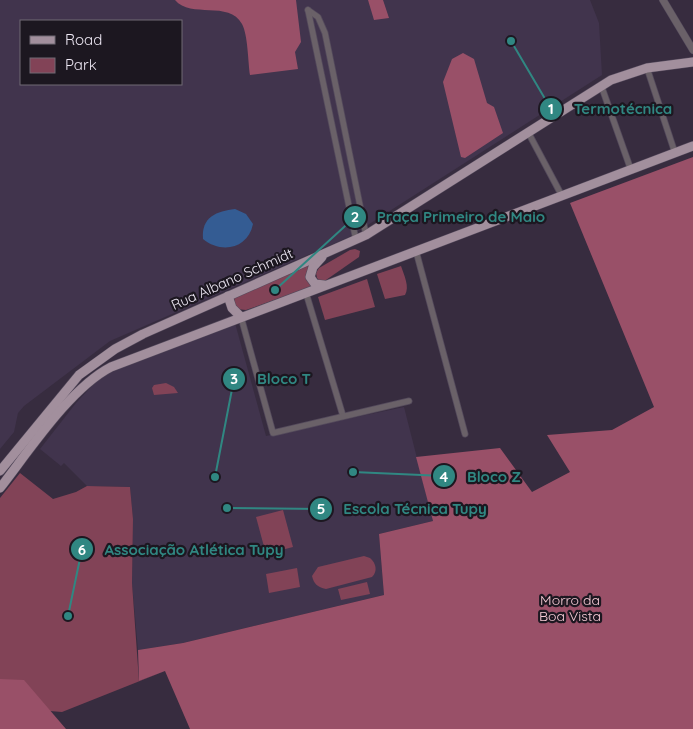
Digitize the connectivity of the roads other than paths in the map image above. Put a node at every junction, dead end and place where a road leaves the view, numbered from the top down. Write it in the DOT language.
graph roads {
  1 [pos="663,0"];
  2 [pos="693,50"];
  3 [pos="693,62"];
  4 [pos="647,68"];
  5 [pos="335,83"];
  6 [pos="324,85"];
  7 [pos="601,85"];
  8 [pos="528,132"];
  9 [pos="693,146"];
  10 [pos="675,153"];
  11 [pos="630,170"];
  12 [pos="562,196"];
  13 [pos="366,235"];
  14 [pos="356,240"];
  15 [pos="331,251"];
  16 [pos="416,251"];
  17 [pos="326,285"];
  18 [pos="306,292"];
  19 [pos="228,296"];
  20 [pos="241,317"];
  21 [pos="409,400"];
  22 [pos="343,416"];
  23 [pos="465,434"];
  24 [pos="0,471"];
  25 [pos="0,488"];
  1 -- 2 [label="street"];
  3 -- 4 [label="main road, Rua Albano Schmidt"];
  4 -- 7 [label="main road, Rua Albano Schmidt"];
  4 -- 10 [label="street"];
  5 -- 6 [label="street"];
  5 -- 6 [label="street"];
  5 -- 13 [label="street"];
  6 -- 14 [label="street"];
  7 -- 8 [label="main road, Rua Albano Schmidt"];
  7 -- 11 [label="street"];
  8 -- 12 [label="street"];
  8 -- 13 [label="main road, Rua Albano Schmidt"];
  9 -- 10 [label="main road"];
  10 -- 11 [label="main road"];
  11 -- 12 [label="main road"];
  12 -- 16 [label="main road"];
  13 -- 14 [label="main road, Rua Albano Schmidt"];
  14 -- 15 [label="main road, Rua Albano Schmidt"];
  15 -- 17 [label="main road"];
  15 -- 19 [label="main road, Rua Albano Schmidt"];
  16 -- 17 [label="main road"];
  16 -- 23 [label="street"];
  17 -- 18 [label="main road"];
  18 -- 20 [label="main road"];
  18 -- 22 [label="street"];
  19 -- 20 [label="main road"];
  19 -- 24 [label="main road, Rua Albano Schmidt"];
  20 -- 22 [label="street"];
  20 -- 25 [label="main road"];
  21 -- 22 [label="street"];
}
